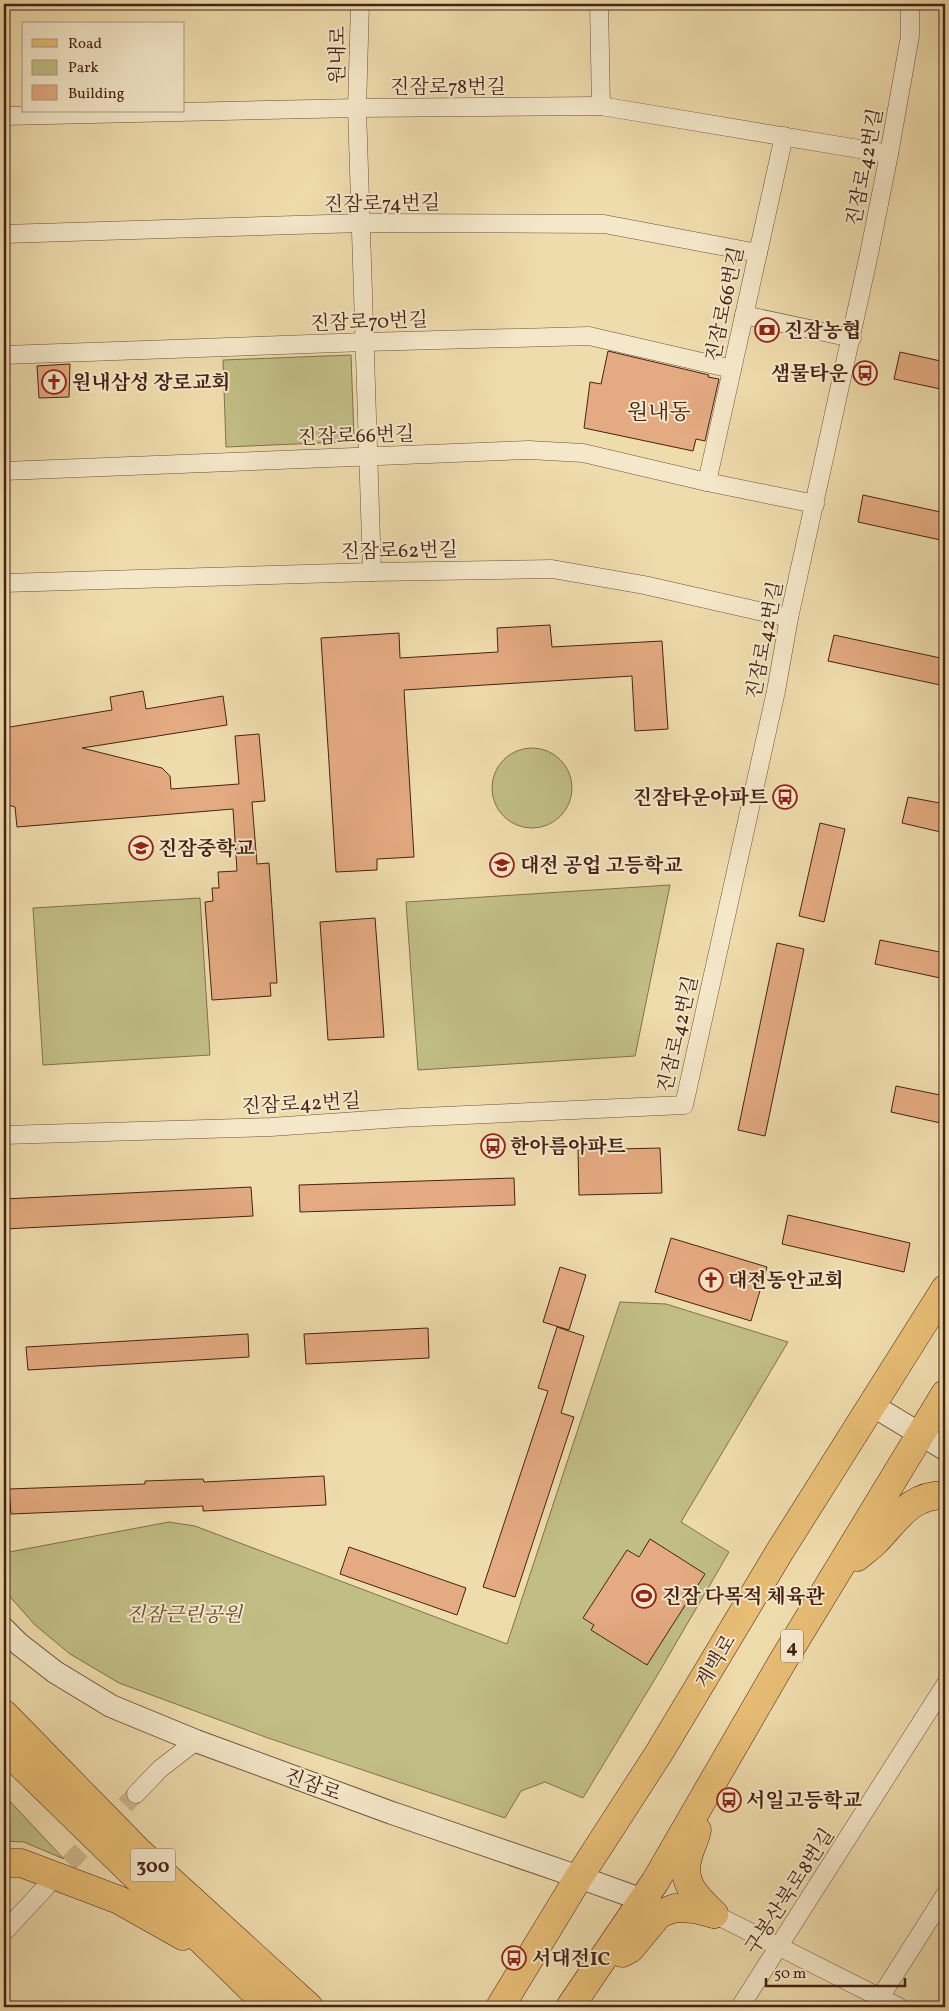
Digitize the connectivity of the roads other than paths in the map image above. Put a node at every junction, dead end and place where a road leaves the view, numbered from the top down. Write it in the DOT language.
graph roads {
  1 [pos="360,4"];
  2 [pos="599,4"];
  3 [pos="910,4"];
  4 [pos="601,106"];
  5 [pos="357,108"];
  6 [pos="180,112"];
  7 [pos="185,112"];
  8 [pos="4,116"];
  9 [pos="784,136"];
  10 [pos="889,154"];
  11 [pos="361,224"];
  12 [pos="4,234"];
  13 [pos="758,252"];
  14 [pos="744,315"];
  15 [pos="852,338"];
  16 [pos="365,342"];
  17 [pos="4,355"];
  18 [pos="732,370"];
  19 [pos="367,455"];
  20 [pos="4,471"];
  21 [pos="707,482"];
  22 [pos="815,504"];
  23 [pos="372,572"];
  24 [pos="4,583"];
  25 [pos="789,618"];
  26 [pos="4,1135"];
  27 [pos="945,1288"];
  28 [pos="945,1394"];
  29 [pos="872,1405"];
  30 [pos="921,1434"];
  31 [pos="945,1449"];
  32 [pos="945,1495"];
  33 [pos="836,1574"];
  34 [pos="4,1629"];
  35 [pos="943,1694"];
  36 [pos="4,1714"];
  37 [pos="196,1741"];
  38 [pos="4,1748"];
  39 [pos="136,1794"];
  40 [pos="705,1794"];
  41 [pos="4,1863"];
  42 [pos="579,1877"];
  43 [pos="46,1887"];
  44 [pos="945,1895"];
  45 [pos="643,1900"];
  46 [pos="714,1914"];
  47 [pos="4,1932"];
  48 [pos="779,1946"];
  49 [pos="215,1954"];
  50 [pos="595,1970"];
  51 [pos="877,2002"];
  52 [pos="270,2007"];
  53 [pos="309,2007"];
  54 [pos="500,2007"];
  55 [pos="570,2007"];
  56 [pos="740,2007"];
  57 [pos="899,2007"];
  1 -- 5 [label="street, 원내로"];
  2 -- 4 [label="street"];
  3 -- 10 [label="street, 진잠로42번길"];
  4 -- 5 [label="street, 진잠로78번길"];
  4 -- 9 [label="street, 진잠로78번길"];
  5 -- 7 [label="street, 진잠로78번길"];
  5 -- 11 [label="street, 원내로"];
  6 -- 8 [label="street, 진잠로78번길"];
  9 -- 10 [label="street, 진잠로78번길"];
  9 -- 13 [label="street, 진잠로66번길"];
  10 -- 15 [label="street, 진잠로42번길"];
  11 -- 12 [label="street, 진잠로74번길"];
  11 -- 13 [label="street, 진잠로74번길"];
  11 -- 16 [label="street, 원내로"];
  13 -- 14 [label="street, 진잠로66번길"];
  14 -- 15 [label="street"];
  14 -- 18 [label="street, 진잠로66번길"];
  15 -- 22 [label="street, 진잠로42번길"];
  16 -- 17 [label="street, 진잠로70번길"];
  16 -- 18 [label="street, 진잠로70번길"];
  16 -- 19 [label="street, 원내로"];
  18 -- 21 [label="street, 진잠로66번길"];
  19 -- 20 [label="street, 진잠로66번길"];
  19 -- 21 [label="street, 진잠로66번길"];
  19 -- 23 [label="street, 원내로"];
  21 -- 22 [label="street, 진잠로66번길"];
  22 -- 25 [label="street, 진잠로42번길"];
  23 -- 24 [label="street, 진잠로62번길"];
  23 -- 25 [label="street, 진잠로62번길"];
  25 -- 26 [label="street, 진잠로42번길"];
  27 -- 29 [label="main road, 계백로"];
  28 -- 30 [label="main road, 4"];
  29 -- 30 [label="street"];
  29 -- 42 [label="main road, 계백로"];
  30 -- 31 [label="street"];
  30 -- 33 [label="main road, 4"];
  32 -- 33 [label="main road"];
  33 -- 40 [label="main road, 4"];
  34 -- 37 [label="street, 진잠로"];
  35 -- 48 [label="street, 구봉산북로8번길"];
  36 -- 53 [label="main road, 300"];
  37 -- 39 [label="street"];
  37 -- 42 [label="street, 진잠로"];
  38 -- 49 [label="main road"];
  40 -- 45 [label="main road, 4"];
  40 -- 46 [label="main road"];
  41 -- 49 [label="main road"];
  42 -- 45 [label="street, 진잠로"];
  42 -- 54 [label="main road, 계백로"];
  43 -- 47 [label="street"];
  44 -- 51 [label="street"];
  45 -- 50 [label="main road, 4"];
  46 -- 48 [label="street"];
  46 -- 50 [label="main road"];
  48 -- 51 [label="street"];
  48 -- 56 [label="street, 구봉산북로8번길"];
  49 -- 52 [label="main road"];
  50 -- 55 [label="main road, 4"];
  51 -- 57 [label="street"];
}
